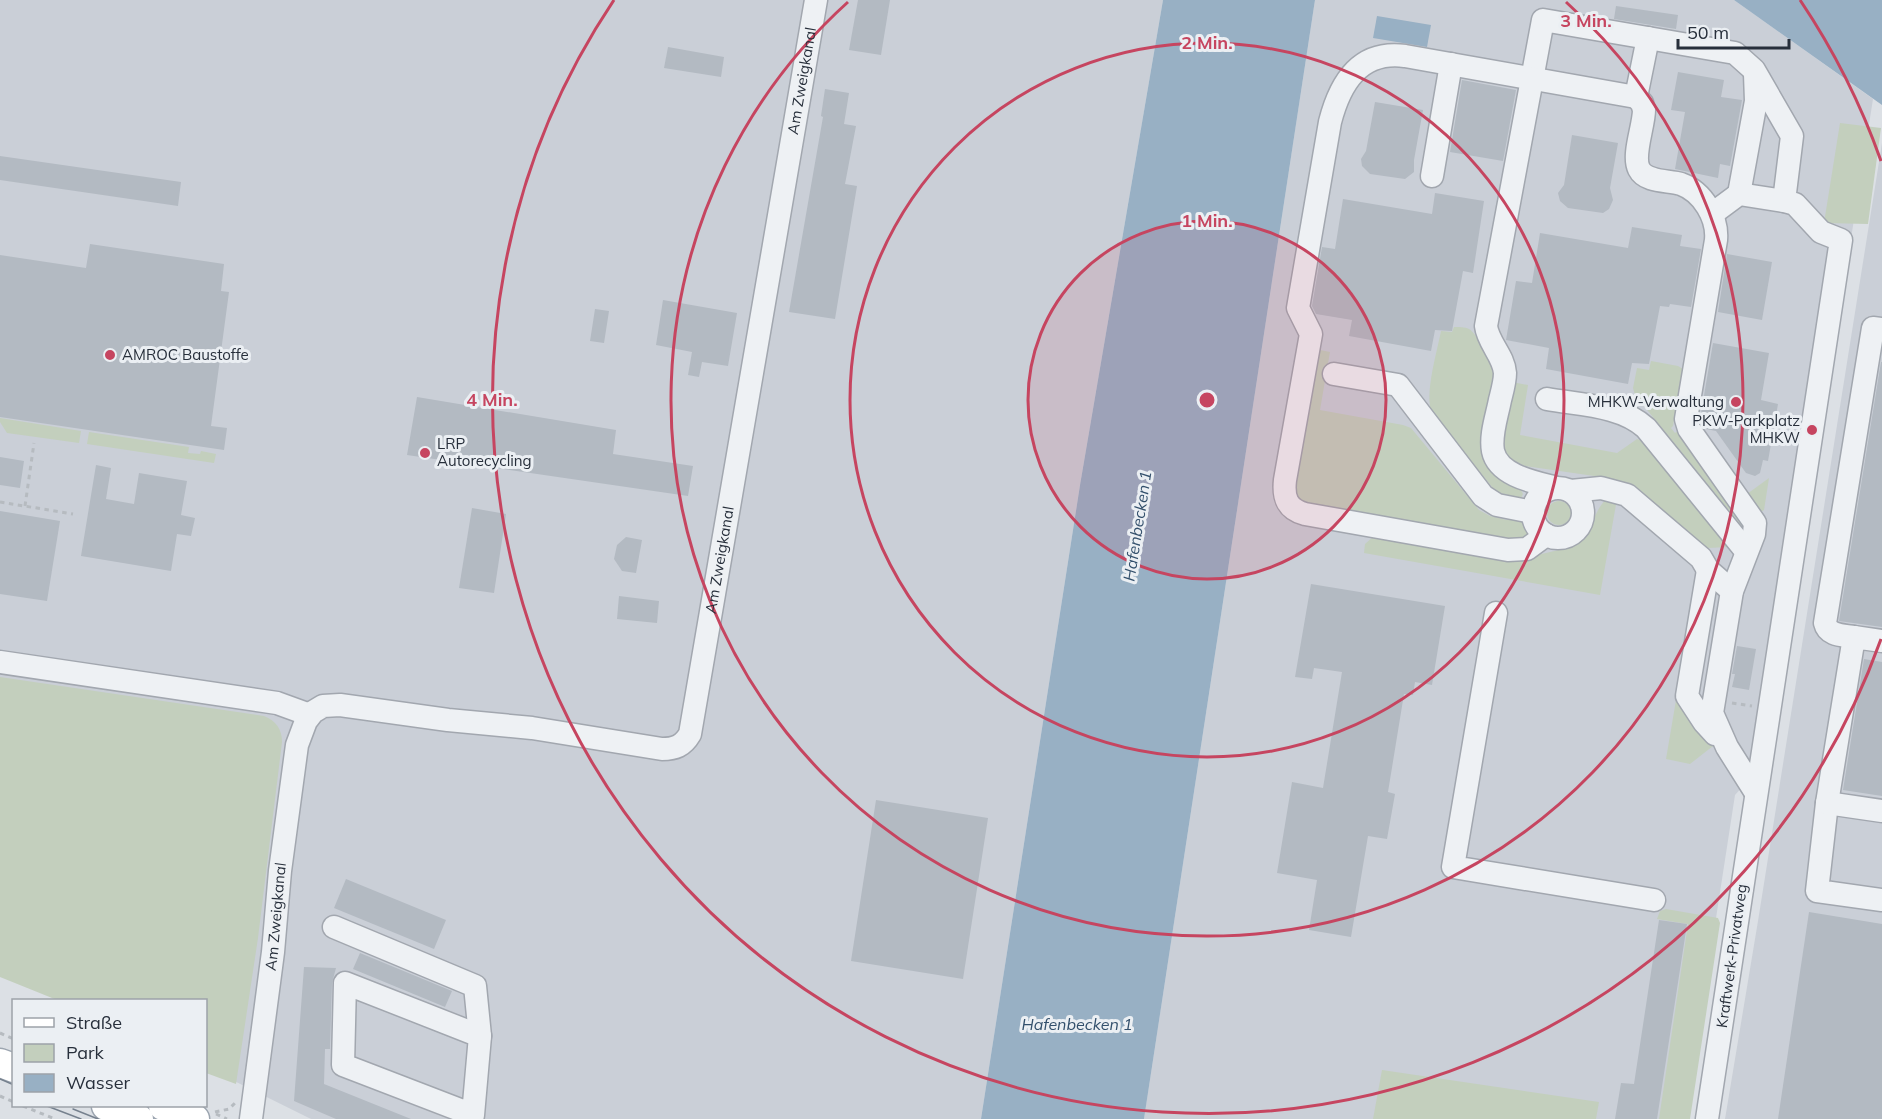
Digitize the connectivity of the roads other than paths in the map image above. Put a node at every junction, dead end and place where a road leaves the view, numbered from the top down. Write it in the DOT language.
graph roads {
  1 [pos="816,0"];
  2 [pos="1648,38"];
  3 [pos="1451,64"];
  4 [pos="1754,70"];
  5 [pos="1532,78"];
  6 [pos="1636,97"];
  7 [pos="1432,176"];
  8 [pos="1739,194"];
  9 [pos="1784,201"];
  10 [pos="1712,214"];
  11 [pos="1882,329"];
  12 [pos="1334,374"];
  13 [pos="1547,399"];
  14 [pos="1562,489"];
  15 [pos="1532,512"];
  16 [pos="1546,535"];
  17 [pos="1746,551"];
  18 [pos="1708,570"];
  19 [pos="1732,591"];
  20 [pos="1496,613"];
  21 [pos="1854,637"];
  22 [pos="1882,641"];
  23 [pos="0,662"];
  24 [pos="310,716"];
  25 [pos="1727,747"];
  26 [pos="1756,793"];
  27 [pos="1827,803"];
  28 [pos="1882,811"];
  29 [pos="1654,900"];
  30 [pos="1882,900"];
  31 [pos="334,927"];
  32 [pos="480,1036"];
  33 [pos="109,1107"];
  34 [pos="167,1107"];
  35 [pos="203,1116"];
  36 [pos="472,1117"];
  37 [pos="139,1119"];
  38 [pos="251,1119"];
  39 [pos="1707,1119"];
  1 -- 24 [label="street, Am Zweigkanal"];
  2 -- 4 [label="street"];
  2 -- 5 [label="street"];
  2 -- 6 [label="street"];
  3 -- 5 [label="street"];
  3 -- 7 [label="street"];
  3 -- 16 [label="street"];
  4 -- 8 [label="street"];
  4 -- 9 [label="street"];
  5 -- 6 [label="street"];
  5 -- 14 [label="street"];
  6 -- 10 [label="street"];
  8 -- 9 [label="street"];
  8 -- 10 [label="street"];
  9 -- 26 [label="street, Kraftwerk-Privatweg"];
  10 -- 17 [label="street"];
  11 -- 21 [label="street"];
  12 -- 15 [label="street"];
  13 -- 17 [label="street"];
  14 -- 15 [label="street"];
  14 -- 16 [label="street"];
  14 -- 18 [label="street"];
  15 -- 16 [label="street"];
  17 -- 19 [label="street"];
  18 -- 19 [label="street"];
  18 -- 25 [label="street"];
  19 -- 25 [label="street"];
  20 -- 29 [label="street"];
  21 -- 22 [label="street"];
  21 -- 27 [label="street"];
  23 -- 24 [label="street"];
  24 -- 38 [label="street, Am Zweigkanal"];
  25 -- 26 [label="street"];
  26 -- 39 [label="street, Kraftwerk-Privatweg"];
  27 -- 28 [label="street"];
  27 -- 30 [label="street"];
  31 -- 32 [label="street"];
  32 -- 36 [label="street"];
  32 -- 36 [label="street"];
  33 -- 37 [label="main road"];
  34 -- 35 [label="main road"];
}
